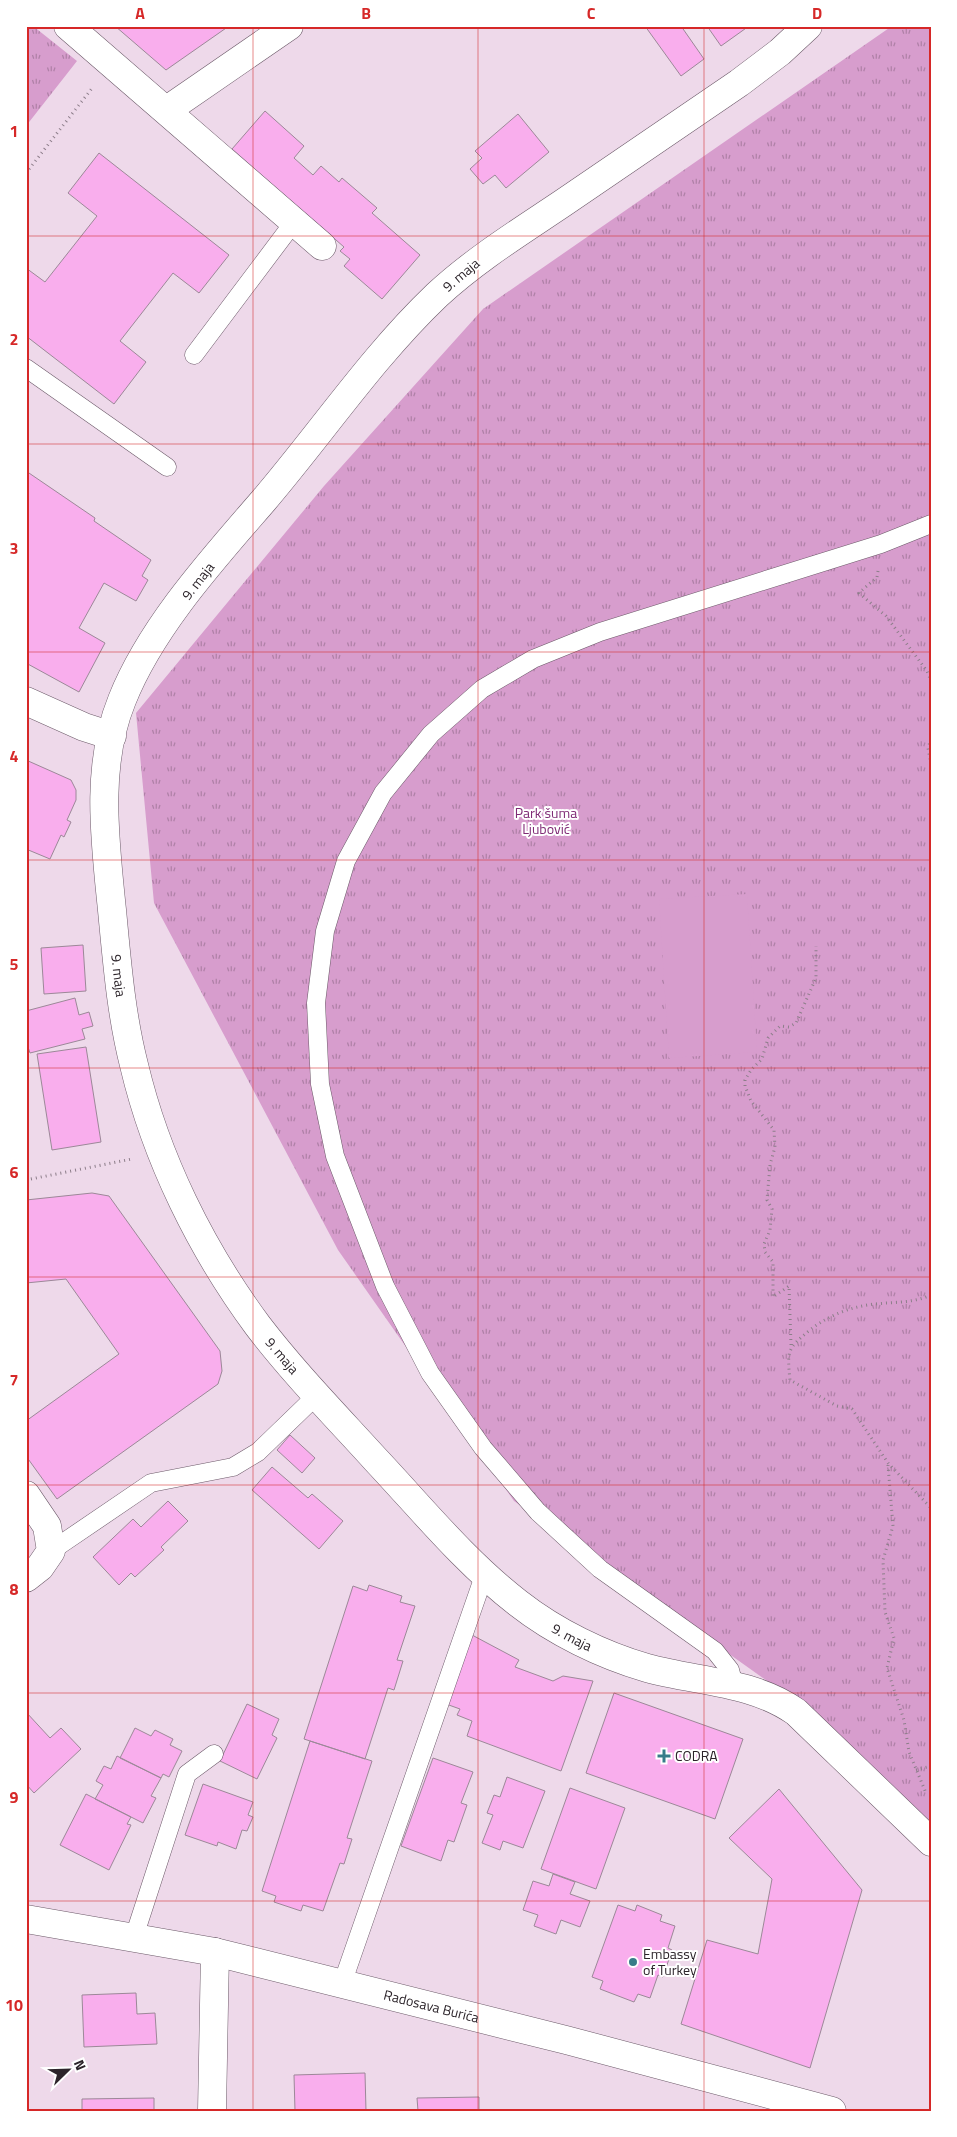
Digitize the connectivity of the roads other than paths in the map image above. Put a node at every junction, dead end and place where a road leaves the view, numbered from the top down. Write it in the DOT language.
graph roads {
  1 [pos="68,26"];
  2 [pos="290,26"];
  3 [pos="808,26"];
  4 [pos="167,110"];
  5 [pos="294,222"];
  6 [pos="322,246"];
  7 [pos="194,355"];
  8 [pos="26,368"];
  9 [pos="167,467"];
  10 [pos="931,524"];
  11 [pos="26,701"];
  12 [pos="112,736"];
  13 [pos="316,1396"];
  14 [pos="26,1495"];
  15 [pos="51,1551"];
  16 [pos="485,1573"];
  17 [pos="26,1578"];
  18 [pos="734,1685"];
  19 [pos="214,1754"];
  20 [pos="931,1842"];
  21 [pos="26,1919"];
  22 [pos="134,1937"];
  23 [pos="215,1952"];
  24 [pos="342,1984"];
  25 [pos="212,2111"];
  26 [pos="832,2111"];
  1 -- 4 [label="street"];
  2 -- 4 [label="street"];
  3 -- 12 [label="street, 9. maja"];
  4 -- 5 [label="street"];
  5 -- 6 [label="street"];
  5 -- 7 [label="lane"];
  8 -- 9 [label="lane"];
  10 -- 18 [label="lane"];
  11 -- 12 [label="street"];
  12 -- 13 [label="street, 9. maja"];
  13 -- 15 [label="lane"];
  13 -- 16 [label="street, 9. maja"];
  14 -- 15 [label="street"];
  15 -- 17 [label="street"];
  16 -- 18 [label="street, 9. maja"];
  16 -- 24 [label="lane"];
  18 -- 20 [label="street, 9. maja"];
  19 -- 22 [label="lane"];
  21 -- 22 [label="street, Radosava Burića"];
  22 -- 23 [label="street, Radosava Burića"];
  23 -- 24 [label="street, Radosava Burića"];
  23 -- 25 [label="street"];
  24 -- 26 [label="street, Radosava Burića"];
}
